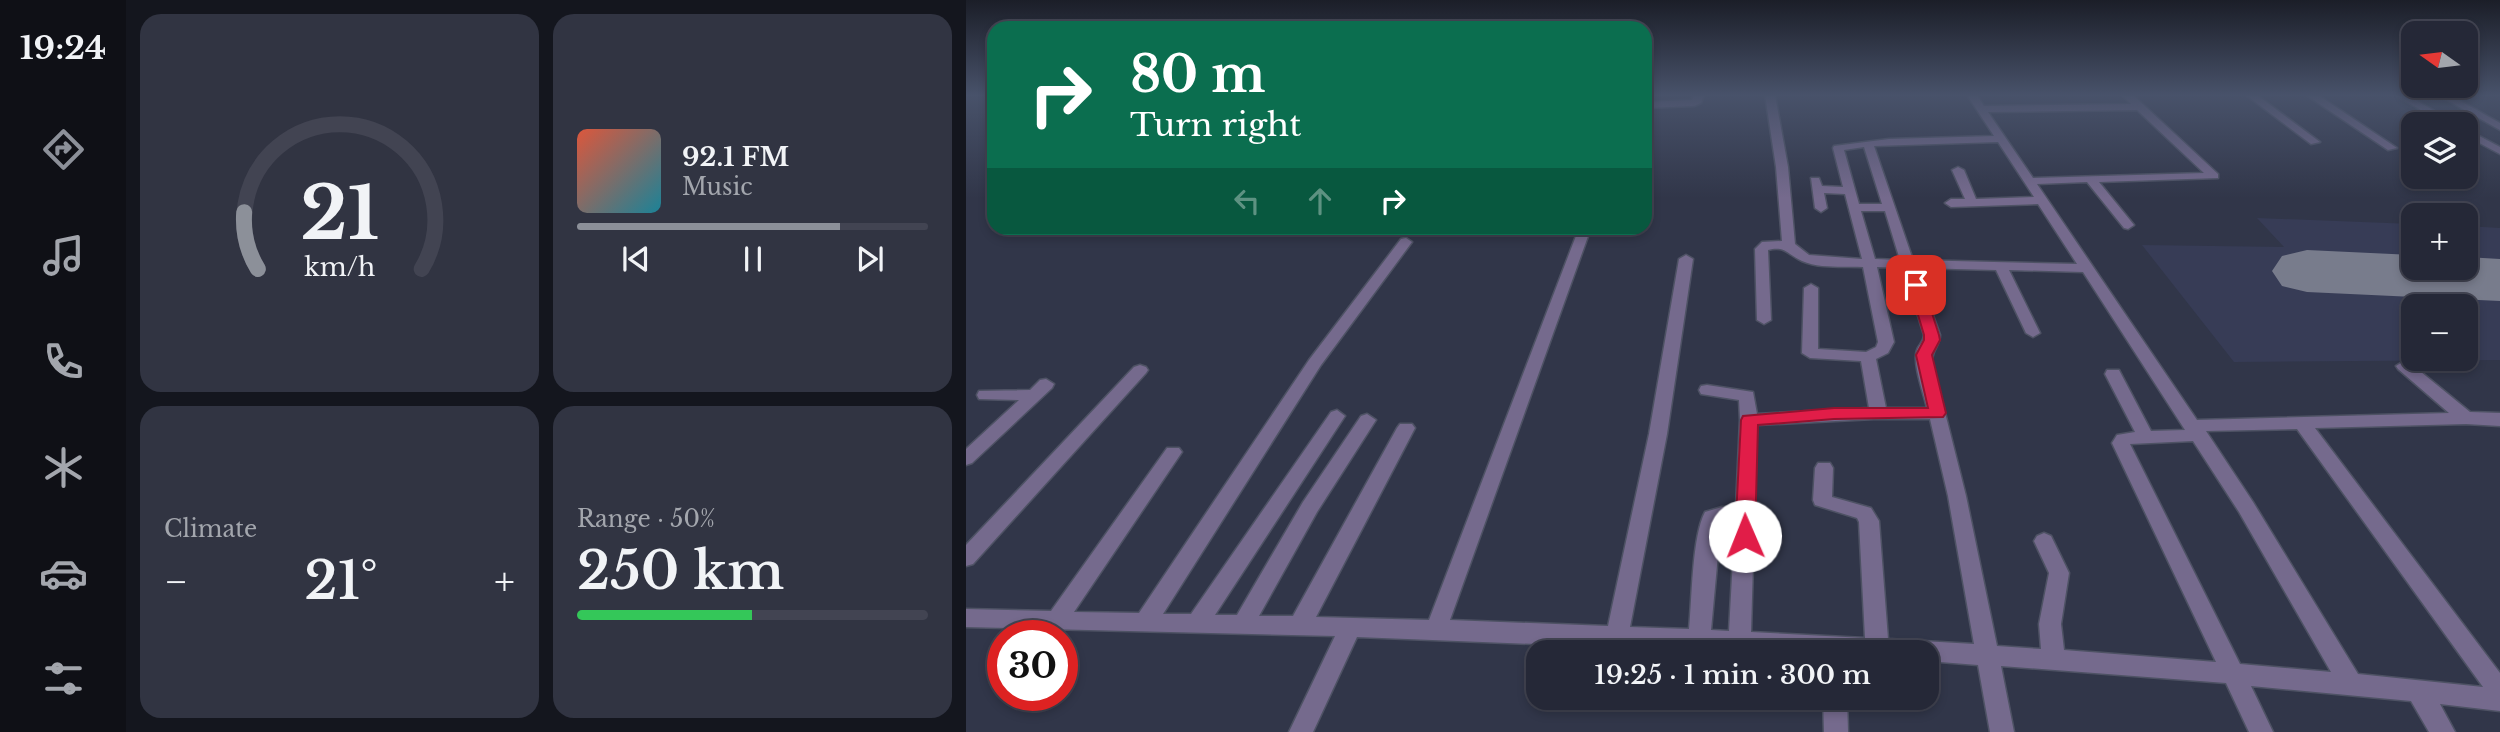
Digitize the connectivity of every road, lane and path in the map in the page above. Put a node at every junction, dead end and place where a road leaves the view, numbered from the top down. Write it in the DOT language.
graph roads {
  1 [pos="1776,129"];
  2 [pos="1995,129"];
  3 [pos="2163,129"];
  4 [pos="2298,129"];
  5 [pos="2363,129"];
  6 [pos="2002,139"];
  7 [pos="2478,139"];
  8 [pos="2315,142"];
  9 [pos="1868,144"];
  10 [pos="2392,148"];
  11 [pos="2500,151"];
  12 [pos="1958,170"];
  13 [pos="2090,179"];
  14 [pos="2030,181"];
  15 [pos="1850,191"];
  16 [pos="2043,200"];
  17 [pos="1972,202"];
  18 [pos="1951,203"];
  19 [pos="1855,207"];
  20 [pos="1821,208"];
  21 [pos="1891,208"];
  22 [pos="2128,225"];
  23 [pos="1582,235"];
  24 [pos="1406,242"];
  25 [pos="1789,245"];
  26 [pos="1686,259"];
  27 [pos="1869,262"];
  28 [pos="1909,263"];
  29 [pos="2000,265"];
  30 [pos="2089,268"];
  31 [pos="1811,288"];
  32 [pos="1764,320"];
  33 [pos="2033,333"];
  34 [pos="1868,358"];
  35 [pos="1140,370"];
  36 [pos="2410,371"];
  37 [pos="2113,373"];
  38 [pos="1707,390"];
  39 [pos="985,395"];
  40 [pos="1937,413"];
  41 [pos="1878,415"];
  42 [pos="1337,416"];
  43 [pos="2466,418"];
  44 [pos="2499,419"];
  45 [pos="1367,420"];
  46 [pos="1749,420"];
  47 [pos="2301,422"];
  48 [pos="1406,428"];
  49 [pos="2196,431"];
  50 [pos="2146,437"];
  51 [pos="1173,452"];
  52 [pos="966,459"];
  53 [pos="1824,468"];
  54 [pos="1745,515"];
  55 [pos="2044,541"];
  56 [pos="966,558"];
  57 [pos="966,619"];
  58 [pos="1011,620"];
  59 [pos="1057,620"];
  60 [pos="1078,621"];
  61 [pos="1145,623"];
  62 [pos="1196,625"];
  63 [pos="1242,626"];
  64 [pos="1299,627"];
  65 [pos="1350,627"];
  66 [pos="1436,630"];
  67 [pos="1616,636"];
  68 [pos="1699,640"];
  69 [pos="1740,640"];
  70 [pos="1876,640"];
  71 [pos="1939,652"];
  72 [pos="1986,655"];
  73 [pos="2055,659"];
  74 [pos="2233,672"];
  75 [pos="2350,683"];
  76 [pos="2418,691"];
  77 [pos="2500,692"];
  78 [pos="2500,700"];
  79 [pos="1835,710"];
  80 [pos="1300,732"];
  81 [pos="1836,732"];
  82 [pos="2002,732"];
  83 [pos="2261,732"];
  84 [pos="2443,732"];
  1 -- 25 [label="street"];
  2 -- 6 [label="street"];
  3 -- 13 [label="street"];
  4 -- 8 [label="street"];
  5 -- 10 [label="street"];
  6 -- 9 [label="street"];
  6 -- 14 [label="street"];
  7 -- 11 [label="street"];
  9 -- 15 [label="street"];
  9 -- 21 [label="street"];
  12 -- 17 [label="street"];
  13 -- 14 [label="street"];
  13 -- 22 [label="street"];
  14 -- 16 [label="street"];
  15 -- 19 [label="street"];
  15 -- 20 [label="street"];
  16 -- 17 [label="street"];
  16 -- 30 [label="street"];
  17 -- 18 [label="street"];
  19 -- 21 [label="street"];
  19 -- 27 [label="street"];
  21 -- 28 [label="street"];
  23 -- 66 [label="street"];
  24 -- 61 [label="street"];
  25 -- 27 [label="street"];
  25 -- 32 [label="street"];
  26 -- 67 [label="street"];
  27 -- 28 [label="street"];
  27 -- 34 [label="street"];
  28 -- 29 [label="street"];
  28 -- 40 [label="street"];
  29 -- 30 [label="street"];
  29 -- 33 [label="street"];
  30 -- 49 [label="street"];
  31 -- 34 [label="street"];
  34 -- 41 [label="street"];
  35 -- 56 [label="street"];
  36 -- 43 [label="street"];
  37 -- 50 [label="street"];
  38 -- 46 [label="street"];
  39 -- 52 [label="street"];
  40 -- 41 [label="street"];
  40 -- 72 [label="street"];
  41 -- 46 [label="street"];
  42 -- 62 [label="street"];
  43 -- 44 [label="street"];
  43 -- 47 [label="street"];
  45 -- 63 [label="street"];
  46 -- 54 [label="street"];
  47 -- 49 [label="street"];
  47 -- 77 [label="street"];
  48 -- 64 [label="street"];
  49 -- 50 [label="street"];
  49 -- 75 [label="street"];
  50 -- 74 [label="street"];
  51 -- 59 [label="street"];
  53 -- 70 [label="street"];
  54 -- 68 [label="street"];
  54 -- 69 [label="street"];
  55 -- 73 [label="street"];
  57 -- 58 [label="street"];
  60 -- 61 [label="street"];
  61 -- 62 [label="street"];
  62 -- 63 [label="street"];
  63 -- 64 [label="street"];
  64 -- 65 [label="street"];
  65 -- 66 [label="street"];
  65 -- 80 [label="street"];
  66 -- 67 [label="street"];
  67 -- 68 [label="street"];
  71 -- 72 [label="street"];
  72 -- 73 [label="street"];
  72 -- 82 [label="street"];
  73 -- 74 [label="street"];
  74 -- 75 [label="street"];
  74 -- 83 [label="street"];
  75 -- 76 [label="street"];
  76 -- 78 [label="street"];
  76 -- 84 [label="street"];
  79 -- 81 [label="street"];
}
